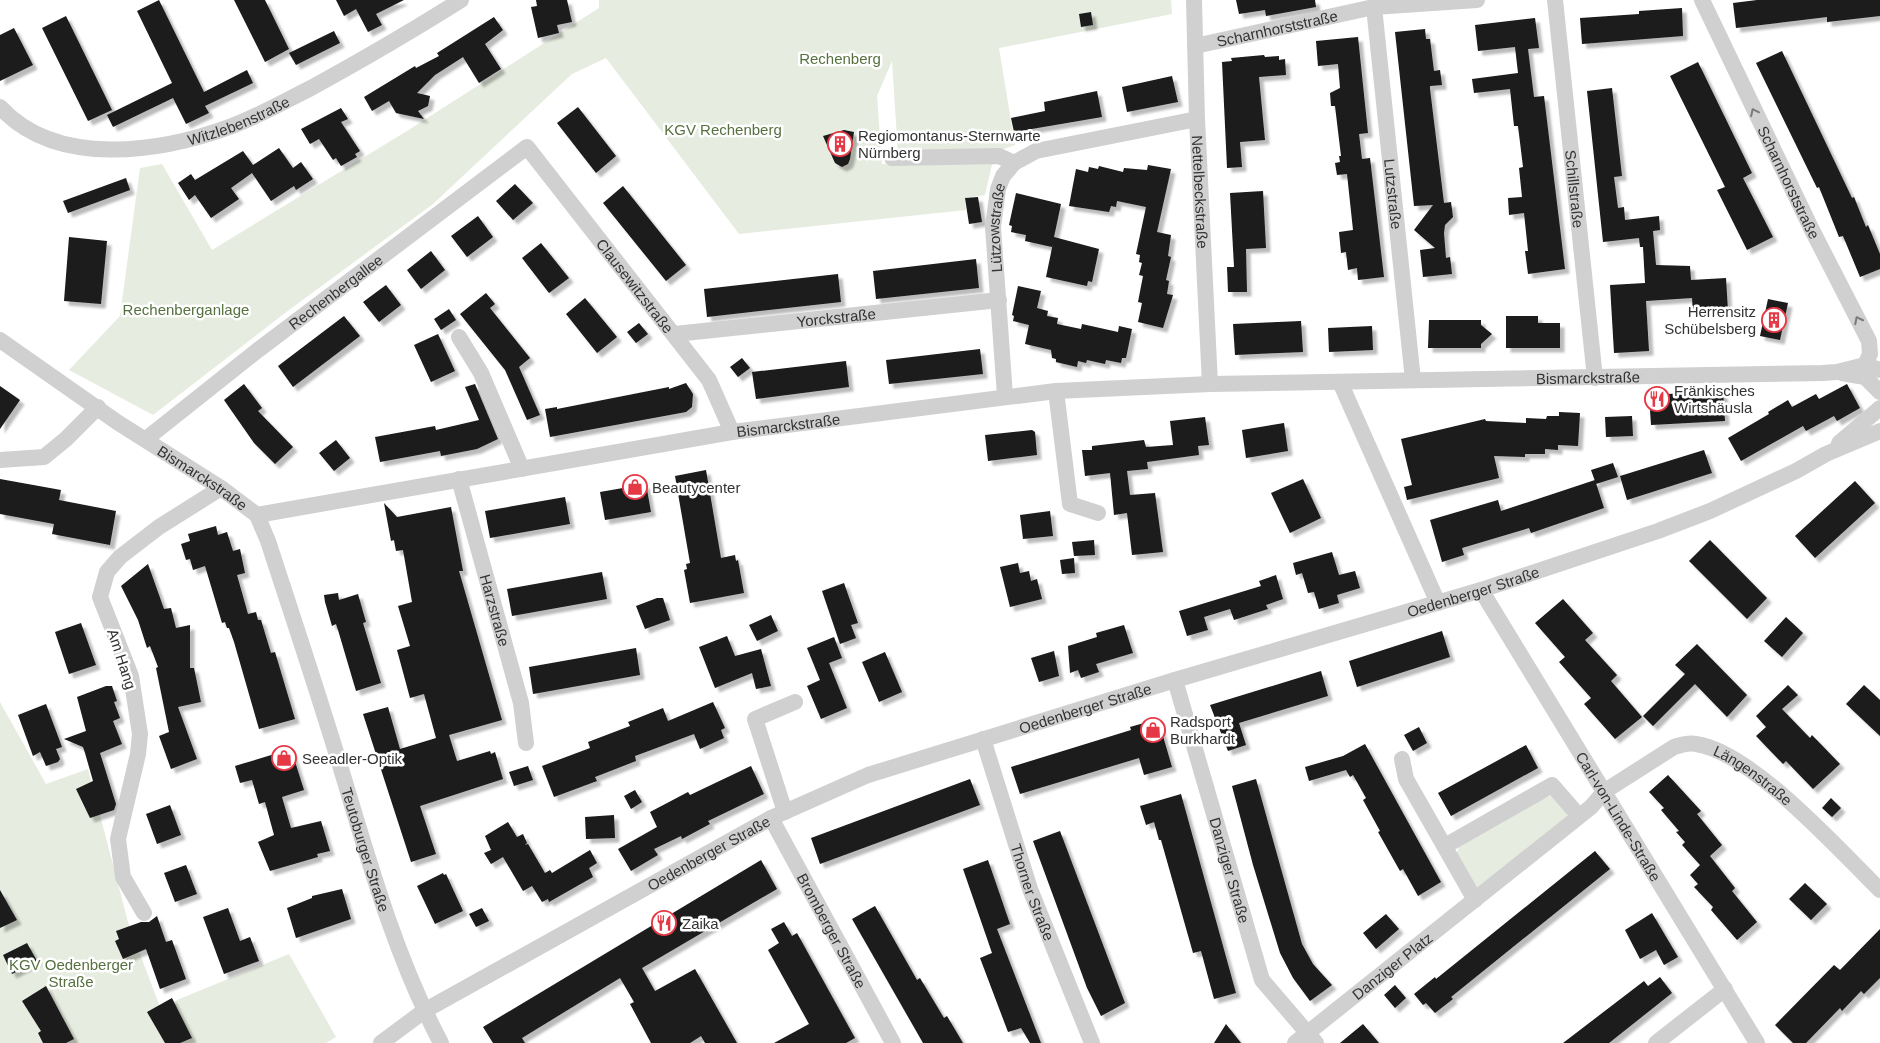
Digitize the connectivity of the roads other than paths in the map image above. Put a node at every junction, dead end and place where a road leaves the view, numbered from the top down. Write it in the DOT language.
graph roads {
  1 [pos="461,0"];
  2 [pos="1194,0"];
  3 [pos="1477,0"];
  4 [pos="1555,0"];
  5 [pos="1702,0"];
  6 [pos="1402,2"];
  7 [pos="1374,7"];
  8 [pos="1195,46"];
  9 [pos="0,107"];
  10 [pos="1197,119"];
  11 [pos="527,147"];
  12 [pos="892,158"];
  13 [pos="1014,162"];
  14 [pos="999,300"];
  15 [pos="675,334"];
  16 [pos="459,337"];
  17 [pos="0,340"];
  18 [pos="1873,367"];
  19 [pos="1837,372"];
  20 [pos="1595,378"];
  21 [pos="1412,380"];
  22 [pos="1340,382"];
  23 [pos="1210,384"];
  24 [pos="1056,390"];
  25 [pos="1880,392"];
  26 [pos="1005,396"];
  27 [pos="98,407"];
  28 [pos="1880,408"];
  29 [pos="1880,431"];
  30 [pos="732,432"];
  31 [pos="146,439"];
  32 [pos="1826,454"];
  33 [pos="0,460"];
  34 [pos="522,469"];
  35 [pos="459,479"];
  36 [pos="221,488"];
  37 [pos="1098,513"];
  38 [pos="257,515"];
  39 [pos="1481,590"];
  40 [pos="1438,603"];
  41 [pos="1175,680"];
  42 [pos="795,702"];
  43 [pos="983,739"];
  44 [pos="526,743"];
  45 [pos="1402,759"];
  46 [pos="1605,791"];
  47 [pos="778,815"];
  48 [pos="1579,816"];
  49 [pos="1445,846"];
  50 [pos="1880,890"];
  51 [pos="1475,900"];
  52 [pos="144,913"];
  53 [pos="1725,989"];
  54 [pos="424,1011"];
  55 [pos="1306,1040"];
  56 [pos="381,1043"];
  57 [pos="441,1043"];
  58 [pos="893,1043"];
  59 [pos="1092,1043"];
  60 [pos="1656,1043"];
  61 [pos="1757,1043"];
  1 -- 9 [label="street, Witzlebenstraße"];
  2 -- 8 [label="street, Nettelbeckstraße"];
  3 -- 6 [label="street, Scharnhorststraße"];
  4 -- 20 [label="street, Schillstraße"];
  18 -- 5 [label="street, Scharnhorststraße, one-way"];
  6 -- 7 [label="street, Scharnhorststraße"];
  7 -- 8 [label="street, Scharnhorststraße"];
  7 -- 21 [label="street, Lutzstraße"];
  8 -- 10 [label="street, Nettelbeckstraße"];
  10 -- 13 [label="street, Lützowstraße"];
  10 -- 23 [label="street, Nettelbeckstraße"];
  11 -- 15 [label="street, Clausewitzstraße"];
  11 -- 31 [label="street, Rechenbergallee"];
  12 -- 13 [label="street"];
  13 -- 14 [label="street, Lützowstraße"];
  14 -- 15 [label="street, Yorckstraße"];
  14 -- 26 [label="street, Lützowstraße"];
  15 -- 30 [label="street, Clausewitzstraße"];
  16 -- 34 [label="street"];
  17 -- 27 [label="street, Bismarckstraße"];
  18 -- 19 [label="street, Bismarckstraße"];
  19 -- 20 [label="street, Bismarckstraße"];
  19 -- 25 [label="street, Bismarckstraße"];
  20 -- 21 [label="street, Bismarckstraße"];
  21 -- 22 [label="street, Bismarckstraße"];
  22 -- 23 [label="street, Bismarckstraße"];
  22 -- 40 [label="street"];
  23 -- 24 [label="street, Bismarckstraße"];
  24 -- 26 [label="street, Bismarckstraße"];
  24 -- 37 [label="street"];
  26 -- 30 [label="street, Bismarckstraße"];
  27 -- 31 [label="street, Bismarckstraße"];
  27 -- 33 [label="street"];
  28 -- 32 [label="street, Oedenberger Straße"];
  29 -- 32 [label="street, Oedenberger Straße"];
  30 -- 34 [label="street, Bismarckstraße"];
  31 -- 36 [label="street, Bismarckstraße"];
  32 -- 39 [label="street, Oedenberger Straße"];
  34 -- 35 [label="street, Bismarckstraße"];
  35 -- 38 [label="street, Bismarckstraße"];
  35 -- 44 [label="street, Harzstraße"];
  36 -- 38 [label="street, Bismarckstraße"];
  36 -- 52 [label="street, Am Hang"];
  38 -- 54 [label="street, Teutoburger Straße"];
  39 -- 40 [label="street, Oedenberger Straße"];
  39 -- 46 [label="street, Carl-von-Linde-Straße"];
  40 -- 41 [label="street, Oedenberger Straße"];
  41 -- 43 [label="street, Oedenberger Straße"];
  41 -- 55 [label="street, Danziger Straße"];
  42 -- 47 [label="street, Bromberger Straße"];
  43 -- 47 [label="street, Oedenberger Straße"];
  43 -- 59 [label="street, Thorner Straße"];
  45 -- 49 [label="street"];
  46 -- 48 [label="street, Danziger Platz"];
  46 -- 50 [label="street, Längenstraße"];
  46 -- 53 [label="street, Carl-von-Linde-Straße"];
  47 -- 54 [label="street, Oedenberger Straße"];
  47 -- 58 [label="street, Bromberger Straße"];
  48 -- 49 [label="street"];
  48 -- 51 [label="street, Danziger Platz"];
  49 -- 51 [label="street"];
  51 -- 55 [label="street, Danziger Platz"];
  53 -- 60 [label="street"];
  53 -- 61 [label="street, Carl-von-Linde-Straße"];
  54 -- 56 [label="street, Oedenberger Straße"];
  54 -- 57 [label="street, Teutoburger Straße"];
}
